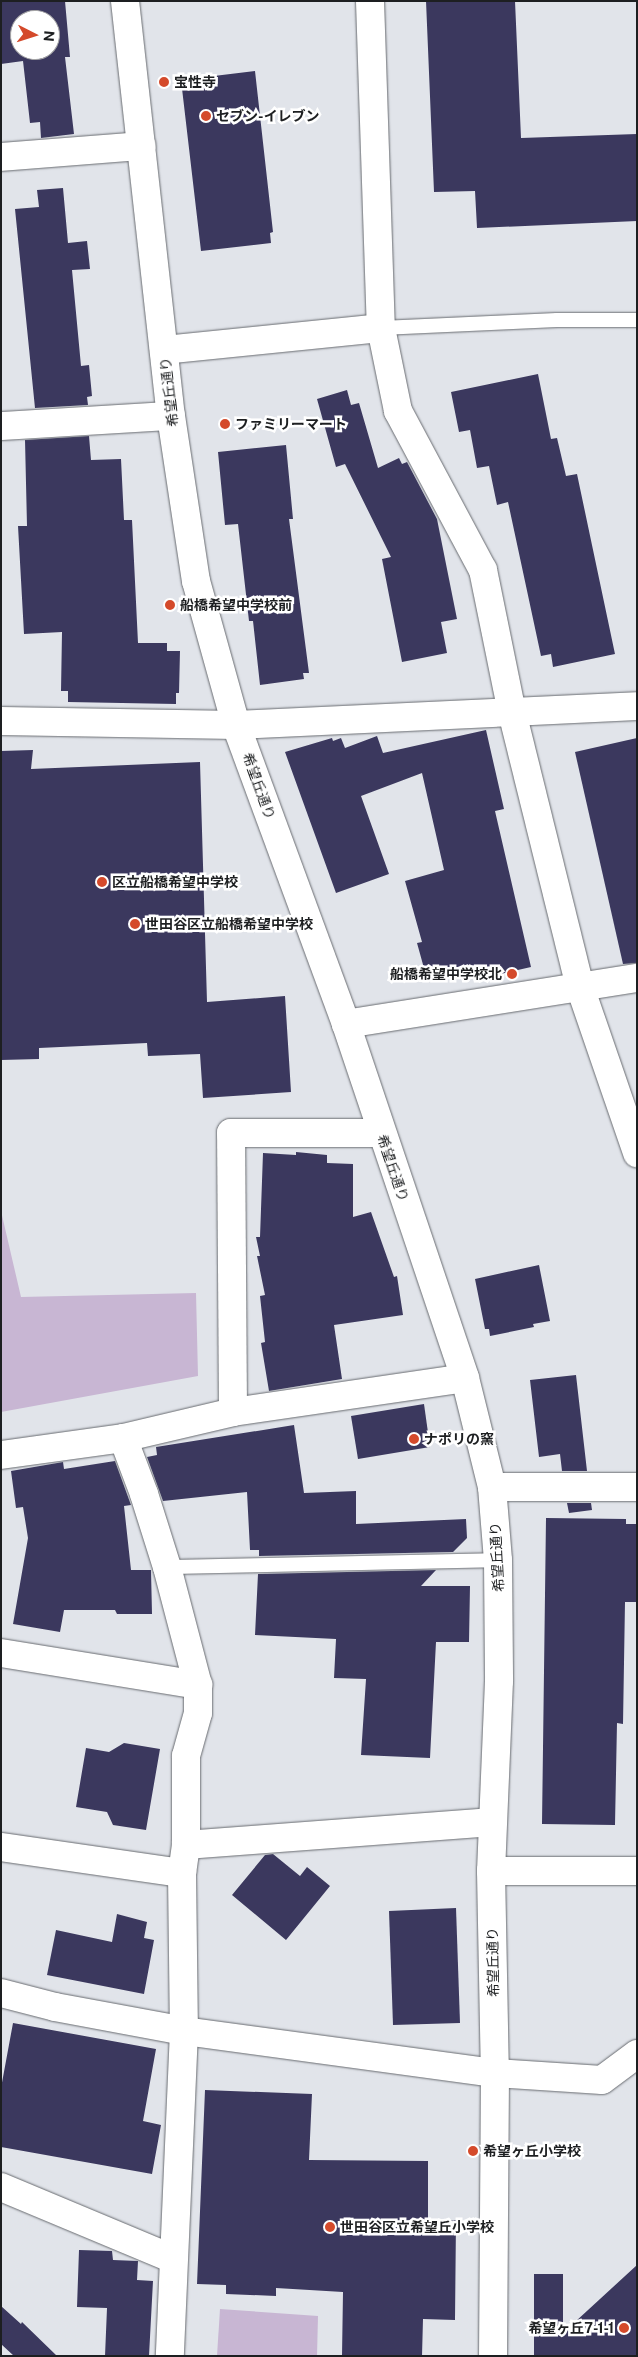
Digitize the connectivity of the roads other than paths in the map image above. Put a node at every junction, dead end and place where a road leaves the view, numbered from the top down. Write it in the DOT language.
graph roads {
  1 [pos="124,1"];
  2 [pos="370,1"];
  3 [pos="142,146"];
  4 [pos="1,157"];
  5 [pos="637,320"];
  6 [pos="381,328"];
  7 [pos="164,350"];
  8 [pos="171,416"];
  9 [pos="1,426"];
  10 [pos="637,706"];
  11 [pos="512,712"];
  12 [pos="1,720"];
  13 [pos="236,725"];
  14 [pos="637,978"];
  15 [pos="580,987"];
  16 [pos="346,1024"];
  17 [pos="381,1133"];
  18 [pos="637,1153"];
  19 [pos="465,1378"];
  20 [pos="233,1412"];
  21 [pos="123,1438"];
  22 [pos="1,1455"];
  23 [pos="492,1487"];
  24 [pos="637,1487"];
  25 [pos="498,1560"];
  26 [pos="167,1566"];
  27 [pos="1,1653"];
  28 [pos="198,1684"];
  29 [pos="492,1822"];
  30 [pos="186,1845"];
  31 [pos="1,1848"];
  32 [pos="491,1871"];
  33 [pos="637,1871"];
  34 [pos="182,1873"];
  35 [pos="1,1994"];
  36 [pos="184,2031"];
  37 [pos="637,2054"];
  38 [pos="495,2073"];
  39 [pos="1,2187"];
  40 [pos="173,2259"];
  41 [pos="170,2356"];
  42 [pos="493,2356"];
  1 -- 3 [label="street, 希望丘通り"];
  2 -- 6 [label="street"];
  3 -- 4 [label="street"];
  3 -- 7 [label="street, 希望丘通り"];
  5 -- 6 [label="lane"];
  6 -- 7 [label="street"];
  6 -- 11 [label="street"];
  7 -- 8 [label="street, 希望丘通り"];
  8 -- 9 [label="street"];
  8 -- 13 [label="street, 希望丘通り"];
  10 -- 11 [label="street"];
  11 -- 13 [label="street"];
  11 -- 15 [label="street"];
  12 -- 13 [label="street"];
  13 -- 16 [label="street, 希望丘通り"];
  14 -- 15 [label="street"];
  15 -- 16 [label="street"];
  15 -- 18 [label="street"];
  16 -- 17 [label="street, 希望丘通り"];
  17 -- 19 [label="street, 希望丘通り"];
  17 -- 20 [label="street"];
  19 -- 20 [label="street"];
  19 -- 23 [label="street, 希望丘通り"];
  20 -- 21 [label="street"];
  21 -- 22 [label="street"];
  21 -- 26 [label="street"];
  23 -- 24 [label="street"];
  23 -- 25 [label="street, 希望丘通り"];
  25 -- 26 [label="lane"];
  25 -- 29 [label="street, 希望丘通り"];
  26 -- 28 [label="street"];
  27 -- 28 [label="street"];
  28 -- 30 [label="street"];
  29 -- 30 [label="street"];
  29 -- 32 [label="street, 希望丘通り"];
  30 -- 34 [label="street"];
  31 -- 34 [label="street"];
  32 -- 33 [label="street"];
  32 -- 38 [label="street, 希望丘通り"];
  34 -- 36 [label="street"];
  35 -- 36 [label="street"];
  36 -- 38 [label="street"];
  36 -- 40 [label="street"];
  37 -- 38 [label="street"];
  38 -- 42 [label="street, 希望丘通り"];
  39 -- 40 [label="street"];
  40 -- 41 [label="street"];
}
